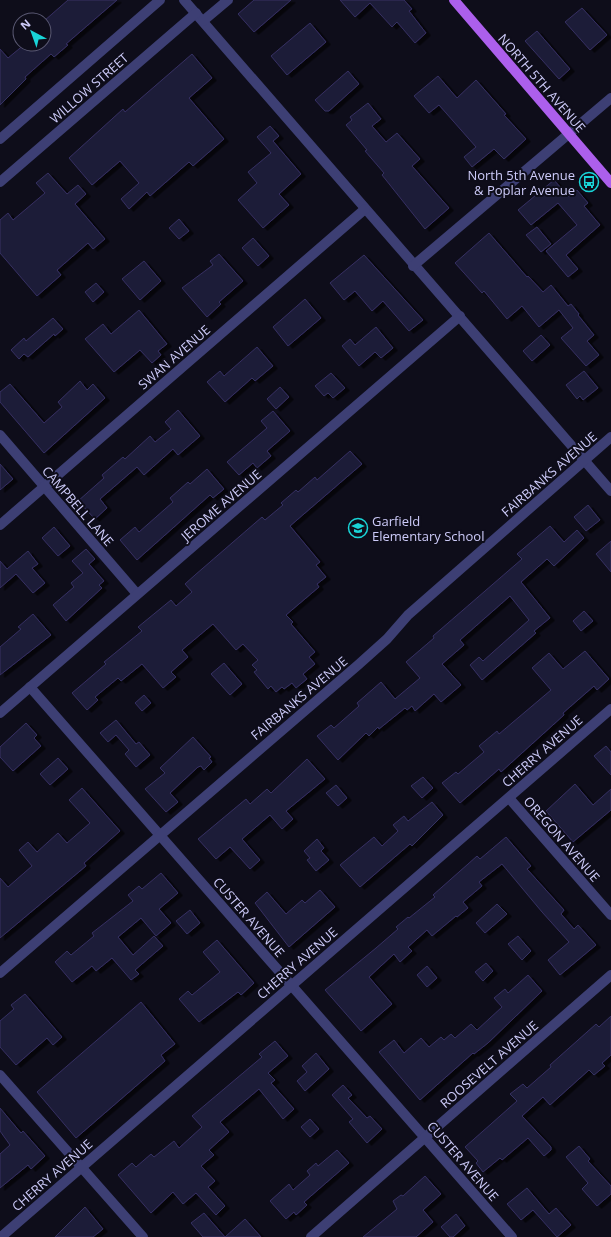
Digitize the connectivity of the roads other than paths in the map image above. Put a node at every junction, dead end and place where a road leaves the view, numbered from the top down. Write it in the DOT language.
graph roads {
  1 [pos="160,0"];
  2 [pos="184,0"];
  3 [pos="228,0"];
  4 [pos="454,0"];
  5 [pos="196,13"];
  6 [pos="203,21"];
  7 [pos="611,98"];
  8 [pos="569,135"];
  9 [pos="0,139"];
  10 [pos="0,182"];
  11 [pos="611,183"];
  12 [pos="365,209"];
  13 [pos="414,266"];
  14 [pos="460,316"];
  15 [pos="0,435"];
  16 [pos="611,437"];
  17 [pos="585,460"];
  18 [pos="44,486"];
  19 [pos="611,491"];
  20 [pos="0,525"];
  21 [pos="137,594"];
  22 [pos="30,687"];
  23 [pos="611,709"];
  24 [pos="0,713"];
  25 [pos="509,798"];
  26 [pos="159,836"];
  27 [pos="611,916"];
  28 [pos="0,974"];
  29 [pos="611,975"];
  30 [pos="292,986"];
  31 [pos="0,1075"];
  32 [pos="425,1138"];
  33 [pos="81,1167"];
  34 [pos="1,1237"];
  35 [pos="143,1237"];
  36 [pos="311,1237"];
  37 [pos="512,1237"];
  1 -- 9 [label="street, WILLOW STREET"];
  2 -- 5 [label="street"];
  3 -- 6 [label="street"];
  4 -- 8 [label="main road, NORTH 5TH AVENUE"];
  5 -- 6 [label="street"];
  5 -- 10 [label="street, WILLOW STREET"];
  6 -- 12 [label="street"];
  7 -- 8 [label="street"];
  8 -- 11 [label="main road, NORTH 5TH AVENUE"];
  8 -- 13 [label="street"];
  12 -- 13 [label="street"];
  12 -- 18 [label="street, SWAN AVENUE"];
  13 -- 14 [label="street"];
  14 -- 17 [label="street"];
  14 -- 21 [label="street, JEROME AVENUE"];
  15 -- 18 [label="street, CAMPBELL LANE"];
  16 -- 17 [label="street, FAIRBANKS AVENUE"];
  17 -- 19 [label="street"];
  17 -- 26 [label="street, FAIRBANKS AVENUE"];
  18 -- 20 [label="street, SWAN AVENUE"];
  18 -- 21 [label="street, CAMPBELL LANE"];
  21 -- 22 [label="street, JEROME AVENUE"];
  22 -- 24 [label="street, JEROME AVENUE"];
  22 -- 26 [label="street, CUSTER AVENUE"];
  23 -- 25 [label="street, CHERRY AVENUE"];
  25 -- 27 [label="street, OREGON AVENUE"];
  25 -- 30 [label="street, CHERRY AVENUE"];
  26 -- 28 [label="street, FAIRBANKS AVENUE"];
  26 -- 30 [label="street, CUSTER AVENUE"];
  29 -- 32 [label="street, ROOSEVELT AVENUE"];
  30 -- 32 [label="street, CUSTER AVENUE"];
  30 -- 33 [label="street, CHERRY AVENUE"];
  31 -- 33 [label="street"];
  32 -- 36 [label="street, ROOSEVELT AVENUE"];
  32 -- 37 [label="street, CUSTER AVENUE"];
  33 -- 34 [label="street, CHERRY AVENUE"];
  33 -- 35 [label="street"];
}
